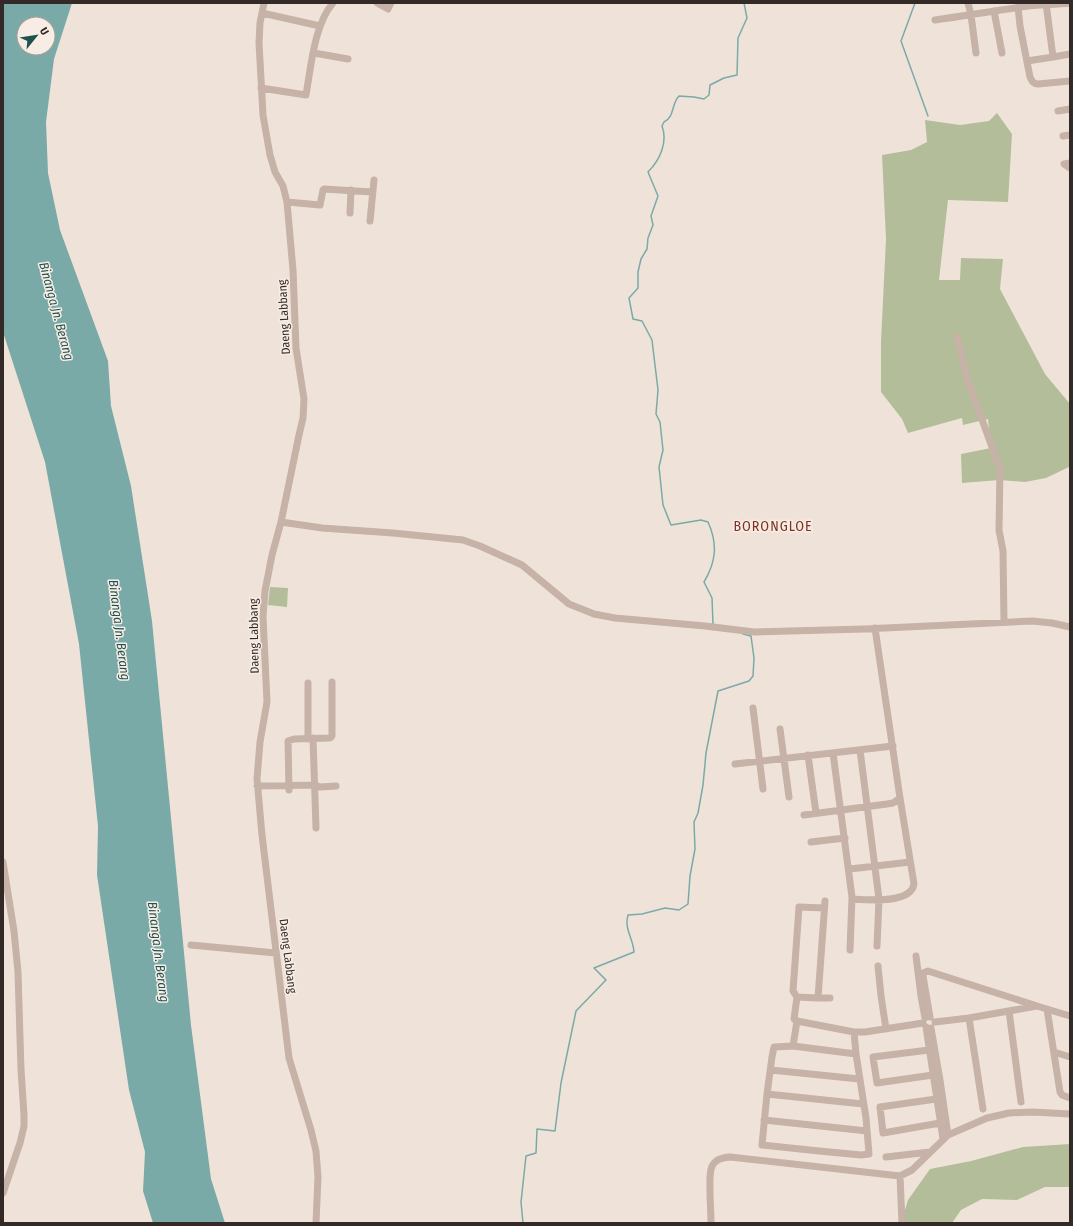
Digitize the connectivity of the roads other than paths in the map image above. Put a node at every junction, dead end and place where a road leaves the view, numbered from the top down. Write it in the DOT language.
graph roads {
  1 [pos="264,3"];
  2 [pos="333,3"];
  3 [pos="377,3"];
  4 [pos="391,3"];
  5 [pos="968,3"];
  6 [pos="1070,3"];
  7 [pos="1046,4"];
  8 [pos="1018,7"];
  9 [pos="994,11"];
  10 [pos="262,13"];
  11 [pos="971,15"];
  12 [pos="935,20"];
  13 [pos="320,26"];
  14 [pos="314,53"];
  15 [pos="976,53"];
  16 [pos="1002,53"];
  17 [pos="1070,54"];
  18 [pos="1053,57"];
  19 [pos="348,59"];
  20 [pos="1027,61"];
  21 [pos="1070,81"];
  22 [pos="260,88"];
  23 [pos="1070,109"];
  24 [pos="1058,111"];
  25 [pos="1070,163"];
  26 [pos="1070,168"];
  27 [pos="374,180"];
  28 [pos="351,190"];
  29 [pos="372,192"];
  30 [pos="287,202"];
  31 [pos="350,213"];
  32 [pos="370,221"];
  33 [pos="957,337"];
  34 [pos="281,522"];
  35 [pos="1004,622"];
  36 [pos="1070,627"];
  37 [pos="875,628"];
  38 [pos="332,682"];
  39 [pos="308,683"];
  40 [pos="753,708"];
  41 [pos="780,729"];
  42 [pos="310,738"];
  43 [pos="893,746"];
  44 [pos="860,750"];
  45 [pos="833,753"];
  46 [pos="808,755"];
  47 [pos="784,758"];
  48 [pos="760,761"];
  49 [pos="735,764"];
  50 [pos="336,786"];
  51 [pos="317,787"];
  52 [pos="258,788"];
  53 [pos="289,788"];
  54 [pos="763,789"];
  55 [pos="789,797"];
  56 [pos="900,798"];
  57 [pos="867,807"];
  58 [pos="841,810"];
  59 [pos="816,813"];
  60 [pos="804,815"];
  61 [pos="316,828"];
  62 [pos="845,838"];
  63 [pos="812,842"];
  64 [pos="3,862"];
  65 [pos="910,862"];
  66 [pos="875,867"];
  67 [pos="850,869"];
  68 [pos="852,900"];
  69 [pos="879,900"];
  70 [pos="191,945"];
  71 [pos="877,946"];
  72 [pos="850,950"];
  73 [pos="276,953"];
  74 [pos="916,956"];
  75 [pos="878,966"];
  76 [pos="797,997"];
  77 [pos="818,998"];
  78 [pos="830,998"];
  79 [pos="1037,1006"];
  80 [pos="1047,1009"];
  81 [pos="1009,1011"];
  82 [pos="1070,1016"];
  83 [pos="969,1018"];
  84 [pos="798,1021"];
  85 [pos="928,1022"];
  86 [pos="886,1029"];
  87 [pos="854,1032"];
  88 [pos="793,1046"];
  89 [pos="929,1050"];
  90 [pos="1054,1052"];
  91 [pos="856,1054"];
  92 [pos="1070,1057"];
  93 [pos="771,1070"];
  94 [pos="933,1074"];
  95 [pos="859,1079"];
  96 [pos="767,1094"];
  97 [pos="1070,1098"];
  98 [pos="936,1099"];
  99 [pos="1021,1102"];
  100 [pos="863,1104"];
  101 [pos="983,1109"];
  102 [pos="1070,1114"];
  103 [pos="764,1120"];
  104 [pos="940,1123"];
  105 [pos="867,1131"];
  106 [pos="945,1137"];
  107 [pos="931,1152"];
  108 [pos="917,1153"];
  109 [pos="886,1157"];
  110 [pos="918,1164"];
  111 [pos="900,1176"];
  112 [pos="3,1193"];
  113 [pos="316,1223"];
  114 [pos="711,1223"];
  115 [pos="902,1223"];
  1 -- 10 [label="street, Daeng Labbang"];
  2 -- 13 [label="street"];
  3 -- 4 [label="street"];
  5 -- 11 [label="street"];
  6 -- 7 [label="street"];
  7 -- 8 [label="street"];
  7 -- 18 [label="street"];
  8 -- 9 [label="street"];
  8 -- 20 [label="street"];
  9 -- 11 [label="street"];
  9 -- 16 [label="street"];
  10 -- 13 [label="street"];
  10 -- 22 [label="street, Daeng Labbang"];
  11 -- 12 [label="street"];
  11 -- 15 [label="street"];
  13 -- 14 [label="street"];
  14 -- 19 [label="street"];
  14 -- 22 [label="street"];
  17 -- 18 [label="street"];
  18 -- 20 [label="street"];
  20 -- 21 [label="street"];
  22 -- 30 [label="street, Daeng Labbang"];
  23 -- 24 [label="street"];
  25 -- 26 [label="street"];
  27 -- 29 [label="street"];
  28 -- 29 [label="street"];
  28 -- 30 [label="street"];
  28 -- 31 [label="street"];
  29 -- 32 [label="street"];
  30 -- 34 [label="street, Daeng Labbang"];
  33 -- 35 [label="street"];
  34 -- 37 [label="street"];
  34 -- 52 [label="street, Daeng Labbang"];
  35 -- 36 [label="street"];
  35 -- 37 [label="street"];
  37 -- 43 [label="street"];
  38 -- 42 [label="street"];
  39 -- 42 [label="street"];
  40 -- 48 [label="street"];
  41 -- 47 [label="street"];
  42 -- 51 [label="street"];
  42 -- 53 [label="street"];
  43 -- 44 [label="street"];
  43 -- 56 [label="street"];
  44 -- 45 [label="street"];
  44 -- 57 [label="street"];
  45 -- 46 [label="street"];
  45 -- 58 [label="street"];
  46 -- 47 [label="street"];
  46 -- 59 [label="street"];
  47 -- 48 [label="street"];
  47 -- 55 [label="street"];
  48 -- 49 [label="street"];
  48 -- 54 [label="street"];
  50 -- 51 [label="street"];
  51 -- 53 [label="street"];
  51 -- 61 [label="street"];
  52 -- 53 [label="street"];
  52 -- 73 [label="street, Daeng Labbang"];
  56 -- 57 [label="street"];
  56 -- 65 [label="street"];
  57 -- 58 [label="street"];
  57 -- 66 [label="street"];
  58 -- 59 [label="street"];
  58 -- 62 [label="street"];
  59 -- 60 [label="street"];
  62 -- 63 [label="street"];
  62 -- 67 [label="street"];
  64 -- 112 [label="street"];
  65 -- 66 [label="street"];
  65 -- 69 [label="street"];
  66 -- 67 [label="street"];
  66 -- 69 [label="street"];
  67 -- 68 [label="street"];
  68 -- 69 [label="street"];
  68 -- 72 [label="street"];
  69 -- 71 [label="street"];
  70 -- 73 [label="street"];
  73 -- 113 [label="street, Daeng Labbang"];
  74 -- 85 [label="street"];
  75 -- 86 [label="street"];
  76 -- 77 [label="street"];
  76 -- 77 [label="street"];
  76 -- 84 [label="street"];
  77 -- 78 [label="street"];
  79 -- 80 [label="street"];
  79 -- 81 [label="street"];
  79 -- 85 [label="street"];
  80 -- 82 [label="street"];
  80 -- 90 [label="street"];
  81 -- 83 [label="street"];
  81 -- 99 [label="street"];
  83 -- 85 [label="street"];
  83 -- 101 [label="street"];
  84 -- 87 [label="street"];
  84 -- 88 [label="street"];
  85 -- 86 [label="street"];
  85 -- 89 [label="street"];
  85 -- 106 [label="street"];
  86 -- 87 [label="street"];
  87 -- 91 [label="street"];
  88 -- 91 [label="street"];
  88 -- 93 [label="street"];
  89 -- 94 [label="street"];
  89 -- 94 [label="street"];
  90 -- 92 [label="street"];
  90 -- 97 [label="street"];
  91 -- 95 [label="street"];
  93 -- 95 [label="street"];
  93 -- 96 [label="street"];
  94 -- 98 [label="street"];
  95 -- 100 [label="street"];
  96 -- 100 [label="street"];
  96 -- 103 [label="street"];
  98 -- 104 [label="street"];
  98 -- 104 [label="street"];
  100 -- 105 [label="street"];
  102 -- 106 [label="street"];
  103 -- 105 [label="street"];
  103 -- 105 [label="street"];
  104 -- 106 [label="street"];
  106 -- 107 [label="street"];
  107 -- 108 [label="street"];
  107 -- 110 [label="street"];
  108 -- 109 [label="street"];
  108 -- 110 [label="street"];
  110 -- 111 [label="street"];
  111 -- 114 [label="street"];
  111 -- 115 [label="street"];
}
